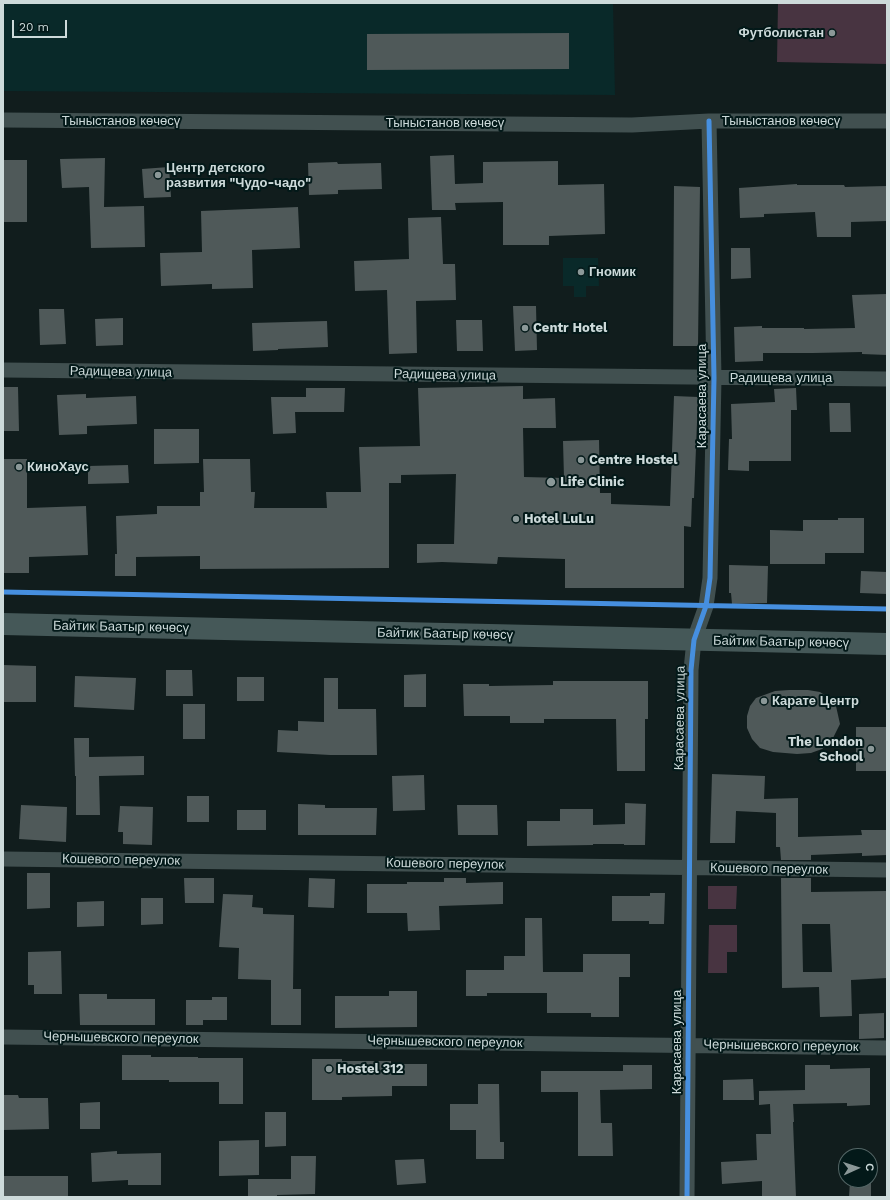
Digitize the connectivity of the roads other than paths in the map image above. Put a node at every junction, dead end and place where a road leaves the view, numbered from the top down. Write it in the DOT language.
graph roads {
  1 [pos="3,120"];
  2 [pos="709,121"];
  3 [pos="887,122"];
  4 [pos="3,370"];
  5 [pos="714,378"];
  6 [pos="887,379"];
  7 [pos="3,624"];
  8 [pos="694,640"];
  9 [pos="887,644"];
  10 [pos="3,858"];
  11 [pos="689,868"];
  12 [pos="887,870"];
  13 [pos="3,1037"];
  14 [pos="687,1045"];
  15 [pos="887,1048"];
  16 [pos="687,1197"];
  1 -- 2 [label="street, Тыныстанов көчөсү"];
  2 -- 3 [label="street, Тыныстанов көчөсү"];
  2 -- 5 [label="street, Карасаева улица"];
  4 -- 5 [label="street, Радищева улица"];
  5 -- 6 [label="street, Радищева улица"];
  5 -- 8 [label="street, Карасаева улица"];
  7 -- 8 [label="main road, Байтик Баатыр көчөсү"];
  8 -- 9 [label="main road, Байтик Баатыр көчөсү"];
  8 -- 11 [label="street, Карасаева улица"];
  10 -- 11 [label="street, Кошевого переулок"];
  11 -- 12 [label="street, Кошевого переулок"];
  11 -- 14 [label="street, Карасаева улица"];
  13 -- 14 [label="street, Чернышевского переулок"];
  14 -- 15 [label="street, Чернышевского переулок"];
  14 -- 16 [label="street, Карасаева улица"];
}
